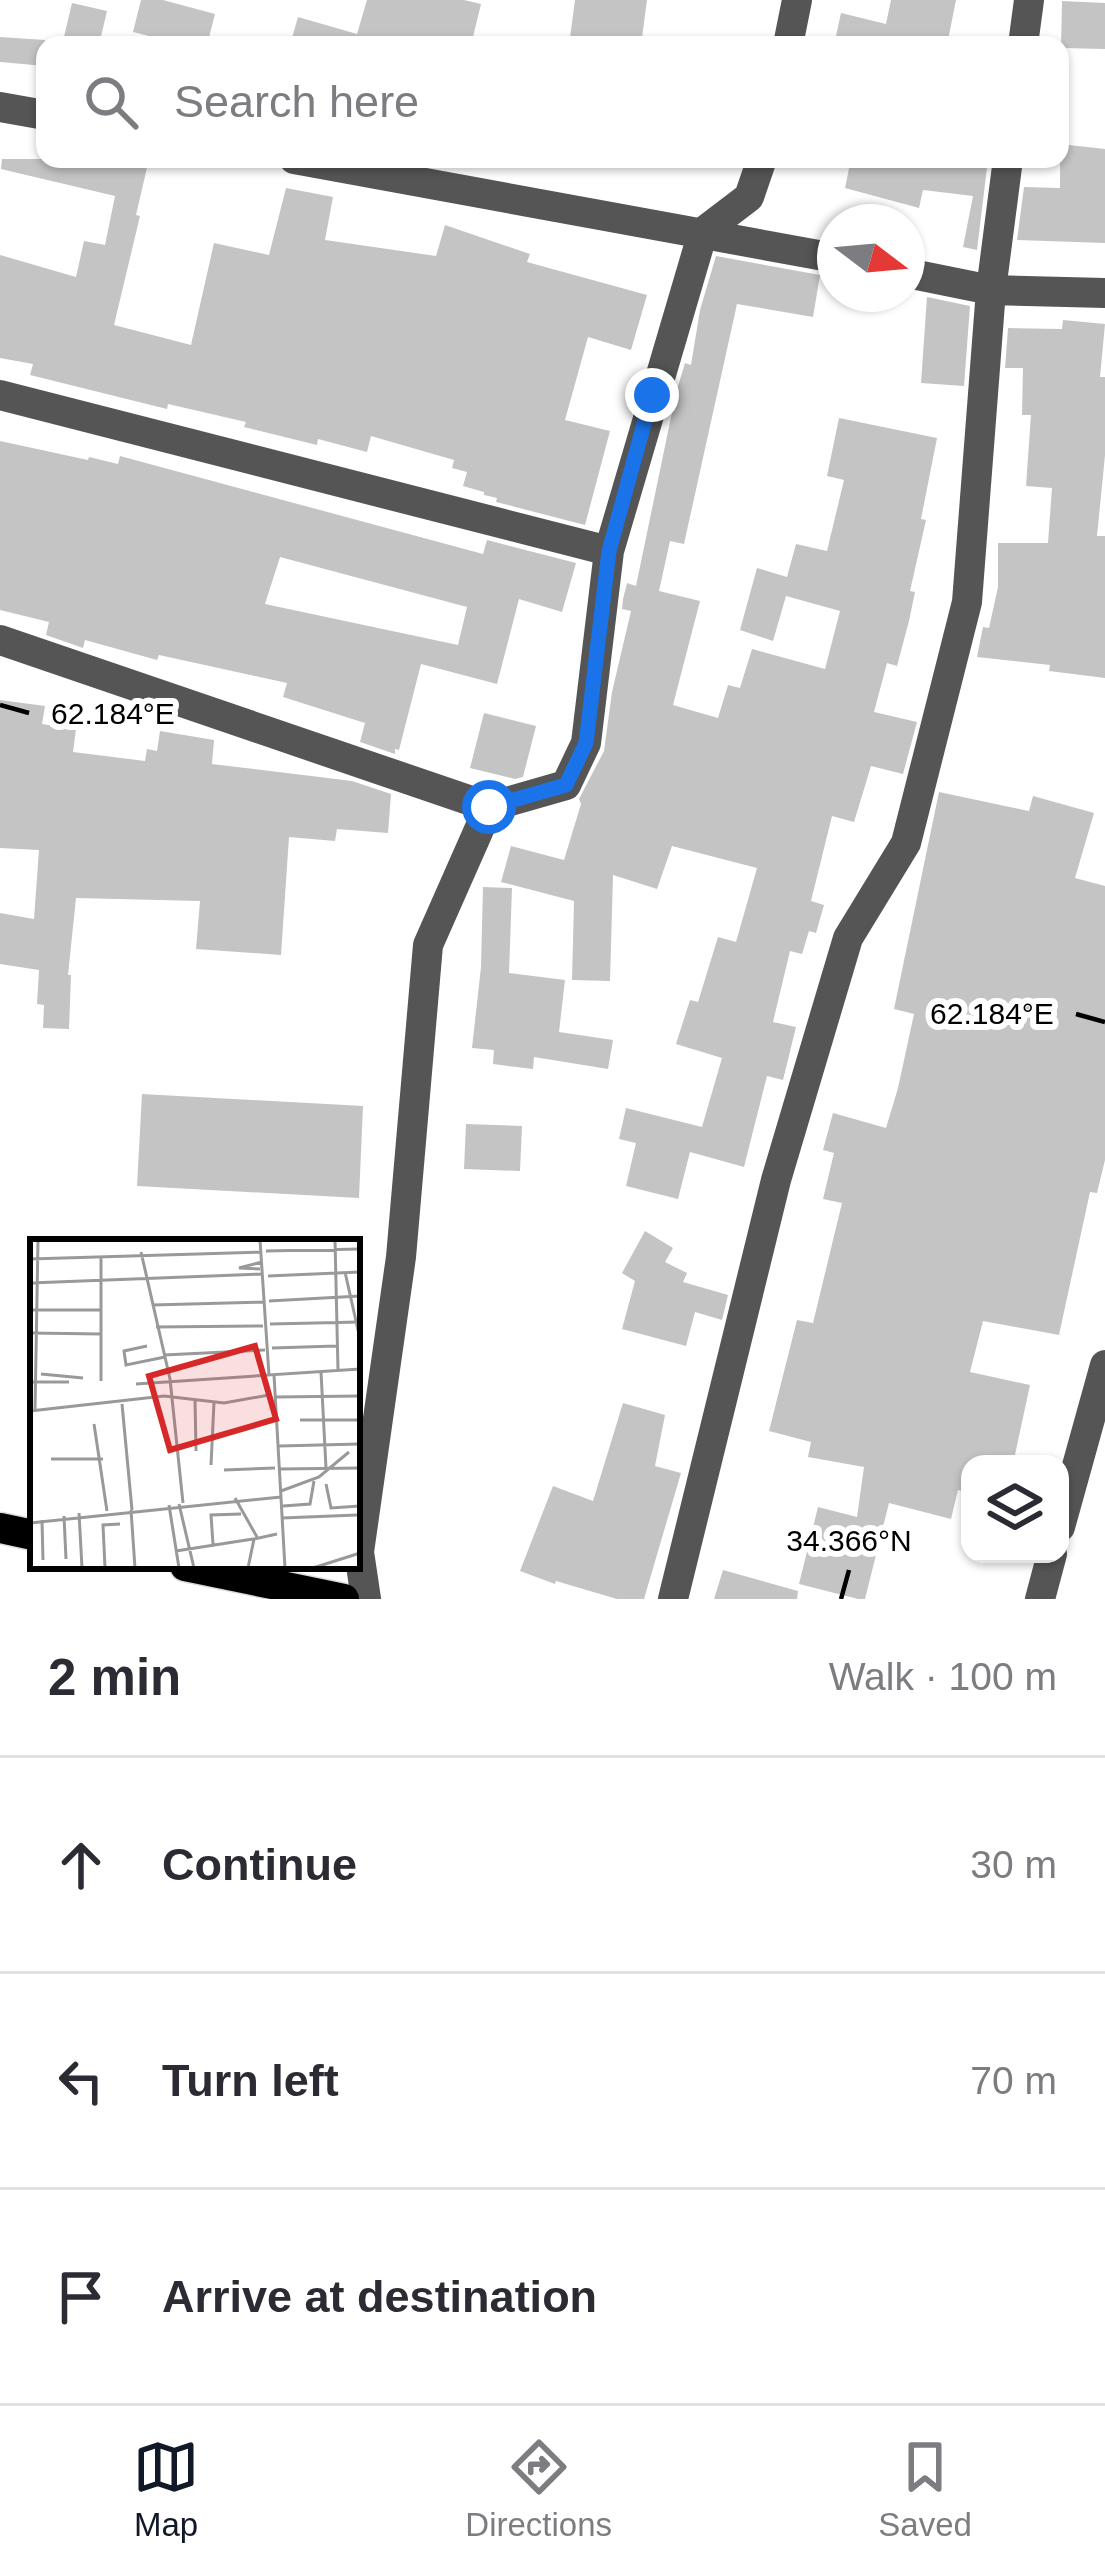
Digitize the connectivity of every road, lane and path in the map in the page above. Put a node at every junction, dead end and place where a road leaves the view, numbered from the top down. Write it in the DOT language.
graph roads {
  1 [pos="797,0"];
  2 [pos="1029,0"];
  3 [pos="790,36"];
  4 [pos="1024,36"];
  5 [pos="0,107"];
  6 [pos="36,113"];
  7 [pos="344,168"];
  8 [pos="759,168"];
  9 [pos="1007,168"];
  10 [pos="703,232"];
  11 [pos="817,254"];
  12 [pos="925,277"];
  13 [pos="991,290"];
  14 [pos="1105,293"];
  15 [pos="0,395"];
  16 [pos="609,551"];
  17 [pos="0,640"];
  18 [pos="489,807"];
  19 [pos="1105,1365"];
  20 [pos="1069,1495"];
  21 [pos="0,1528"];
  22 [pos="30,1533"];
  23 [pos="360,1538"];
  24 [pos="1050,1563"];
  25 [pos="360,1564"];
  26 [pos="199,1569"];
  27 [pos="344,1599"];
  28 [pos="366,1599"];
  29 [pos="673,1599"];
  30 [pos="1040,1599"];
  1 -- 3 [label="street"];
  2 -- 4 [label="street"];
  5 -- 6 [label="street"];
  7 -- 10 [label="street"];
  8 -- 10 [label="street"];
  9 -- 13 [label="street"];
  10 -- 11 [label="street"];
  10 -- 16 [label="street"];
  12 -- 13 [label="street"];
  13 -- 14 [label="street"];
  13 -- 29 [label="street"];
  15 -- 16 [label="street"];
  16 -- 18 [label="street"];
  17 -- 18 [label="street"];
  18 -- 23 [label="street"];
  19 -- 20 [label="street"];
  21 -- 22 [label="main road"];
  24 -- 30 [label="street"];
  25 -- 28 [label="street"];
  26 -- 27 [label="main road"];
}
